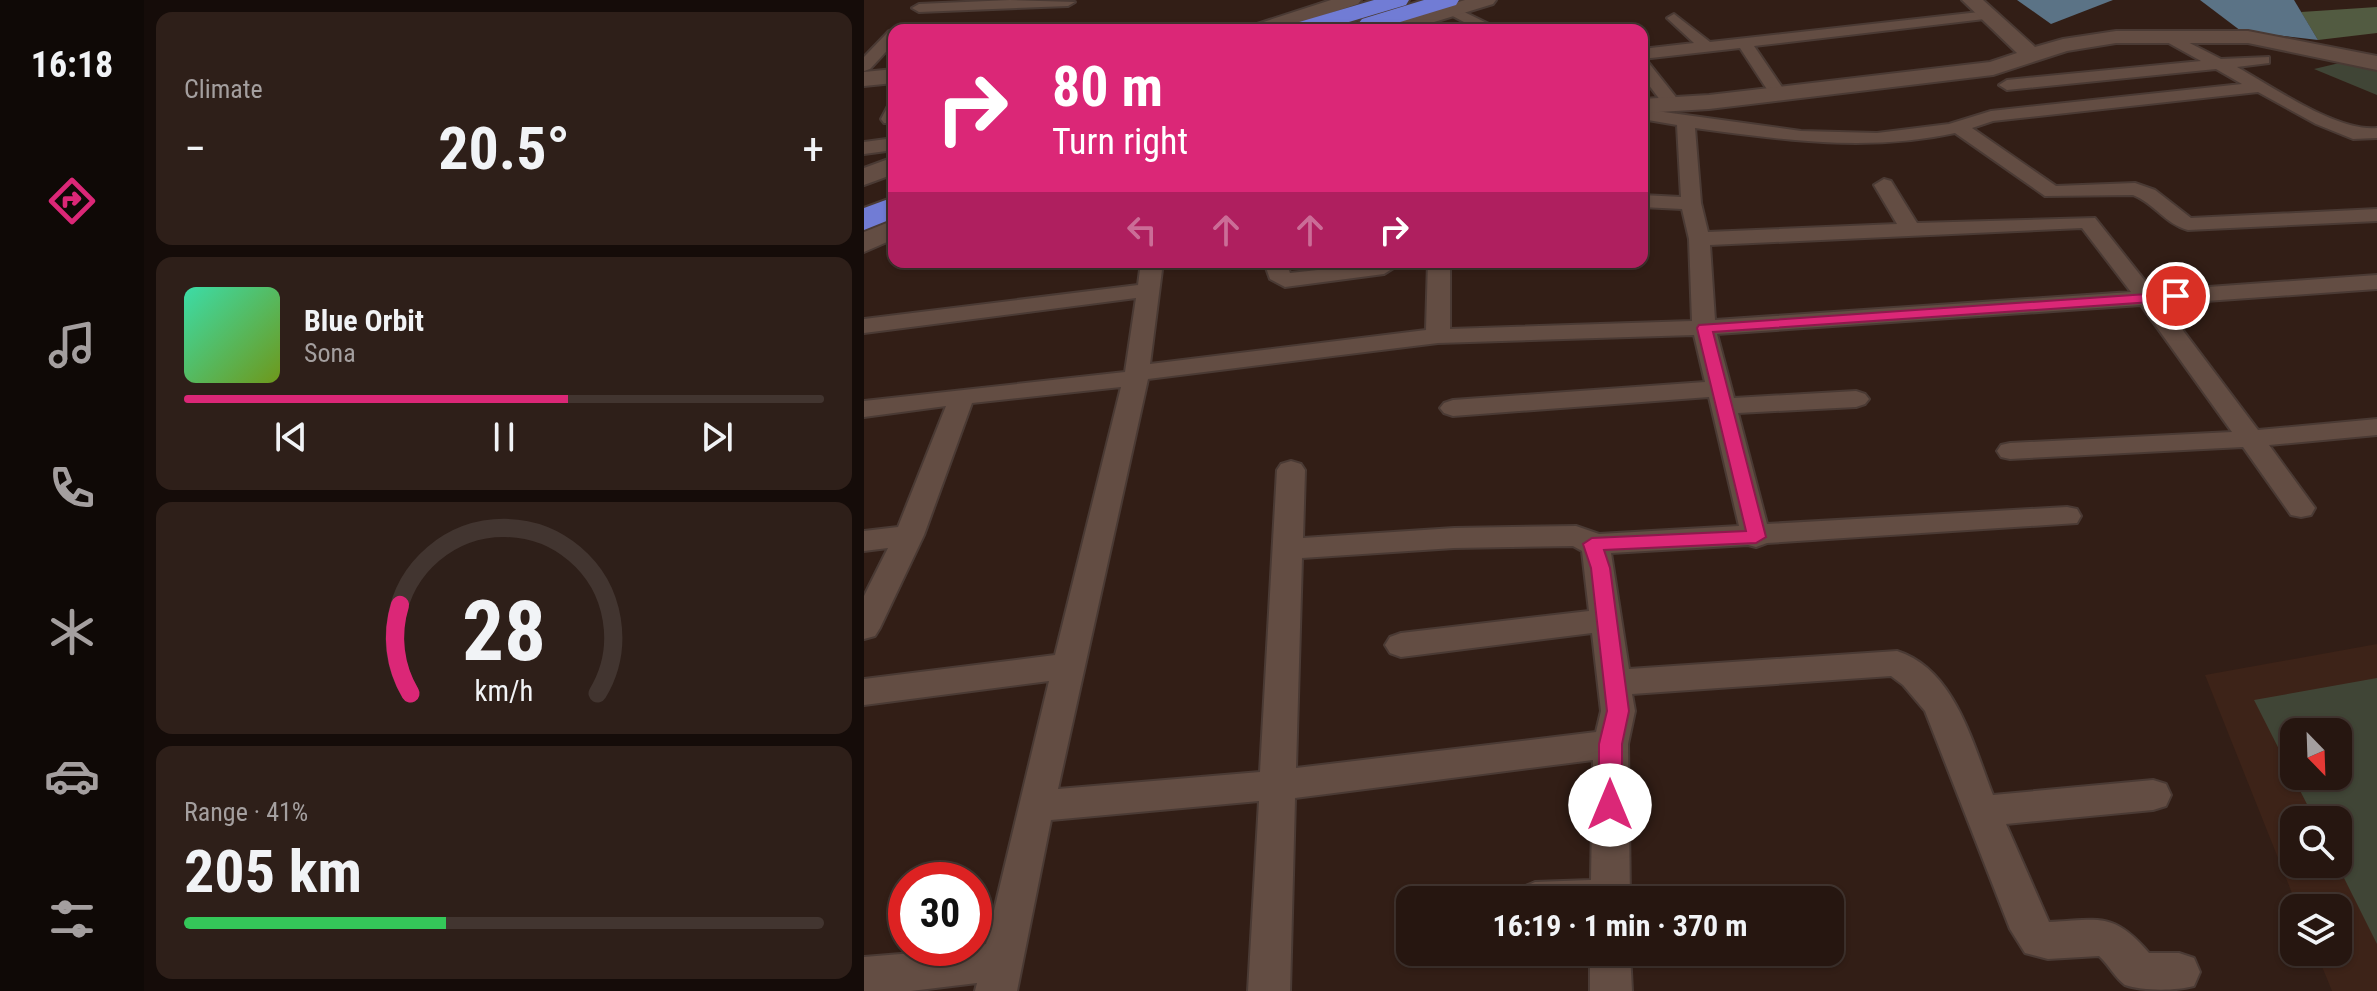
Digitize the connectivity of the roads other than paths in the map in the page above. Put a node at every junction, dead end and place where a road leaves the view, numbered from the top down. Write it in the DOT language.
graph roads {
  1 [pos="1351,0"];
  2 [pos="1398,0"];
  3 [pos="1486,0"];
  4 [pos="1972,0"];
  5 [pos="1068,2"];
  6 [pos="922,4"];
  7 [pos="1450,5"];
  8 [pos="1988,15"];
  9 [pos="1674,18"];
  10 [pos="903,24"];
  11 [pos="1277,24"];
  12 [pos="1317,24"];
  13 [pos="1372,24"];
  14 [pos="1401,24"];
  15 [pos="1480,24"];
  16 [pos="2170,38"];
  17 [pos="888,40"];
  18 [pos="1744,42"];
  19 [pos="1706,46"];
  20 [pos="1648,53"];
  21 [pos="2032,56"];
  22 [pos="2263,60"];
  23 [pos="2377,63"];
  24 [pos="2217,64"];
  25 [pos="864,66"];
  26 [pos="1648,73"];
  27 [pos="2007,75"];
  28 [pos="888,77"];
  29 [pos="864,79"];
  30 [pos="2258,87"];
  31 [pos="1778,93"];
  32 [pos="1648,107"];
  33 [pos="1679,113"];
  34 [pos="1648,114"];
  35 [pos="1991,116"];
  36 [pos="1960,128"];
  37 [pos="2377,133"];
  38 [pos="888,145"];
  39 [pos="864,148"];
  40 [pos="888,167"];
  41 [pos="864,177"];
  42 [pos="888,185"];
  43 [pos="1884,185"];
  44 [pos="864,195"];
  45 [pos="1648,201"];
  46 [pos="1691,203"];
  47 [pos="888,209"];
  48 [pos="2377,215"];
  49 [pos="864,220"];
  50 [pos="1910,229"];
  51 [pos="888,231"];
  52 [pos="1699,239"];
  53 [pos="864,243"];
  54 [pos="1151,268"];
  55 [pos="1276,268"];
  56 [pos="1376,268"];
  57 [pos="1439,268"];
  58 [pos="2377,282"];
  59 [pos="1148,290"];
  60 [pos="2147,298"];
  61 [pos="864,326"];
  62 [pos="1704,328"];
  63 [pos="1438,336"];
  64 [pos="1136,376"];
  65 [pos="962,396"];
  66 [pos="1722,398"];
  67 [pos="1856,399"];
  68 [pos="1453,408"];
  69 [pos="864,409"];
  70 [pos="2377,427"];
  71 [pos="2248,439"];
  72 [pos="2010,451"];
  73 [pos="1291,470"];
  74 [pos="2301,508"];
  75 [pos="2067,516"];
  76 [pos="909,535"];
  77 [pos="1756,537"];
  78 [pos="864,541"];
  79 [pos="1592,544"];
  80 [pos="1288,549"];
  81 [pos="1607,620"];
  82 [pos="864,628"];
  83 [pos="1401,645"];
  84 [pos="1069,666"];
  85 [pos="1614,683"];
  86 [pos="864,692"];
  87 [pos="1611,744"];
  88 [pos="1277,785"];
  89 [pos="2153,795"];
  90 [pos="1036,806"];
  91 [pos="1982,811"];
  92 [pos="1610,886"];
  93 [pos="1610,966"];
  94 [pos="2179,972"];
  95 [pos="999,976"];
  96 [pos="864,977"];
  97 [pos="1269,991"];
  98 [pos="1611,991"];
  1 -- 11 [label="main road"];
  2 -- 12 [label="highway"];
  3 -- 7 [label="main road"];
  4 -- 8 [label="main road"];
  5 -- 6 [label="street"];
  6 -- 10 [label="street"];
  7 -- 13 [label="highway"];
  7 -- 14 [label="main road"];
  7 -- 15 [label="street"];
  8 -- 18 [label="street"];
  8 -- 21 [label="main road"];
  9 -- 19 [label="street"];
  16 -- 21 [label="main road"];
  16 -- 23 [label="main road"];
  16 -- 24 [label="street"];
  17 -- 25 [label="street"];
  18 -- 19 [label="street"];
  18 -- 31 [label="street"];
  19 -- 20 [label="street"];
  21 -- 27 [label="main road"];
  22 -- 24 [label="street"];
  24 -- 27 [label="street"];
  24 -- 30 [label="street"];
  26 -- 33 [label="street"];
  27 -- 31 [label="main road"];
  27 -- 35 [label="street"];
  28 -- 29 [label="main road"];
  30 -- 35 [label="street"];
  30 -- 37 [label="street"];
  31 -- 33 [label="main road"];
  32 -- 33 [label="main road"];
  33 -- 34 [label="street"];
  33 -- 36 [label="street"];
  33 -- 46 [label="street"];
  35 -- 36 [label="street"];
  36 -- 48 [label="street"];
  38 -- 39 [label="street"];
  40 -- 41 [label="main road"];
  42 -- 44 [label="highway"];
  43 -- 50 [label="street"];
  45 -- 46 [label="street"];
  46 -- 52 [label="street"];
  47 -- 49 [label="highway"];
  50 -- 52 [label="street"];
  50 -- 60 [label="street"];
  51 -- 53 [label="main road"];
  52 -- 62 [label="street"];
  54 -- 59 [label="street"];
  55 -- 56 [label="street"];
  57 -- 63 [label="street"];
  58 -- 60 [label="street"];
  59 -- 61 [label="street"];
  59 -- 64 [label="street"];
  60 -- 62 [label="street"];
  60 -- 71 [label="street"];
  62 -- 63 [label="street"];
  62 -- 66 [label="street"];
  63 -- 64 [label="street"];
  64 -- 65 [label="street"];
  64 -- 84 [label="street"];
  65 -- 69 [label="street"];
  65 -- 76 [label="street"];
  66 -- 67 [label="street"];
  66 -- 68 [label="street"];
  66 -- 77 [label="street"];
  70 -- 71 [label="street"];
  71 -- 72 [label="street"];
  71 -- 74 [label="street"];
  73 -- 80 [label="street"];
  75 -- 77 [label="street"];
  76 -- 78 [label="street"];
  76 -- 82 [label="street"];
  77 -- 79 [label="street"];
  79 -- 80 [label="street"];
  79 -- 81 [label="street"];
  80 -- 88 [label="street"];
  81 -- 83 [label="street"];
  81 -- 85 [label="street"];
  84 -- 86 [label="street"];
  84 -- 90 [label="street"];
  85 -- 87 [label="street"];
  85 -- 91 [label="street"];
  87 -- 88 [label="street"];
  87 -- 92 [label="street"];
  88 -- 90 [label="street"];
  88 -- 97 [label="street"];
  89 -- 91 [label="street"];
  90 -- 95 [label="street"];
  91 -- 94 [label="street"];
  93 -- 98 [label="street"];
  95 -- 96 [label="street"];
}
